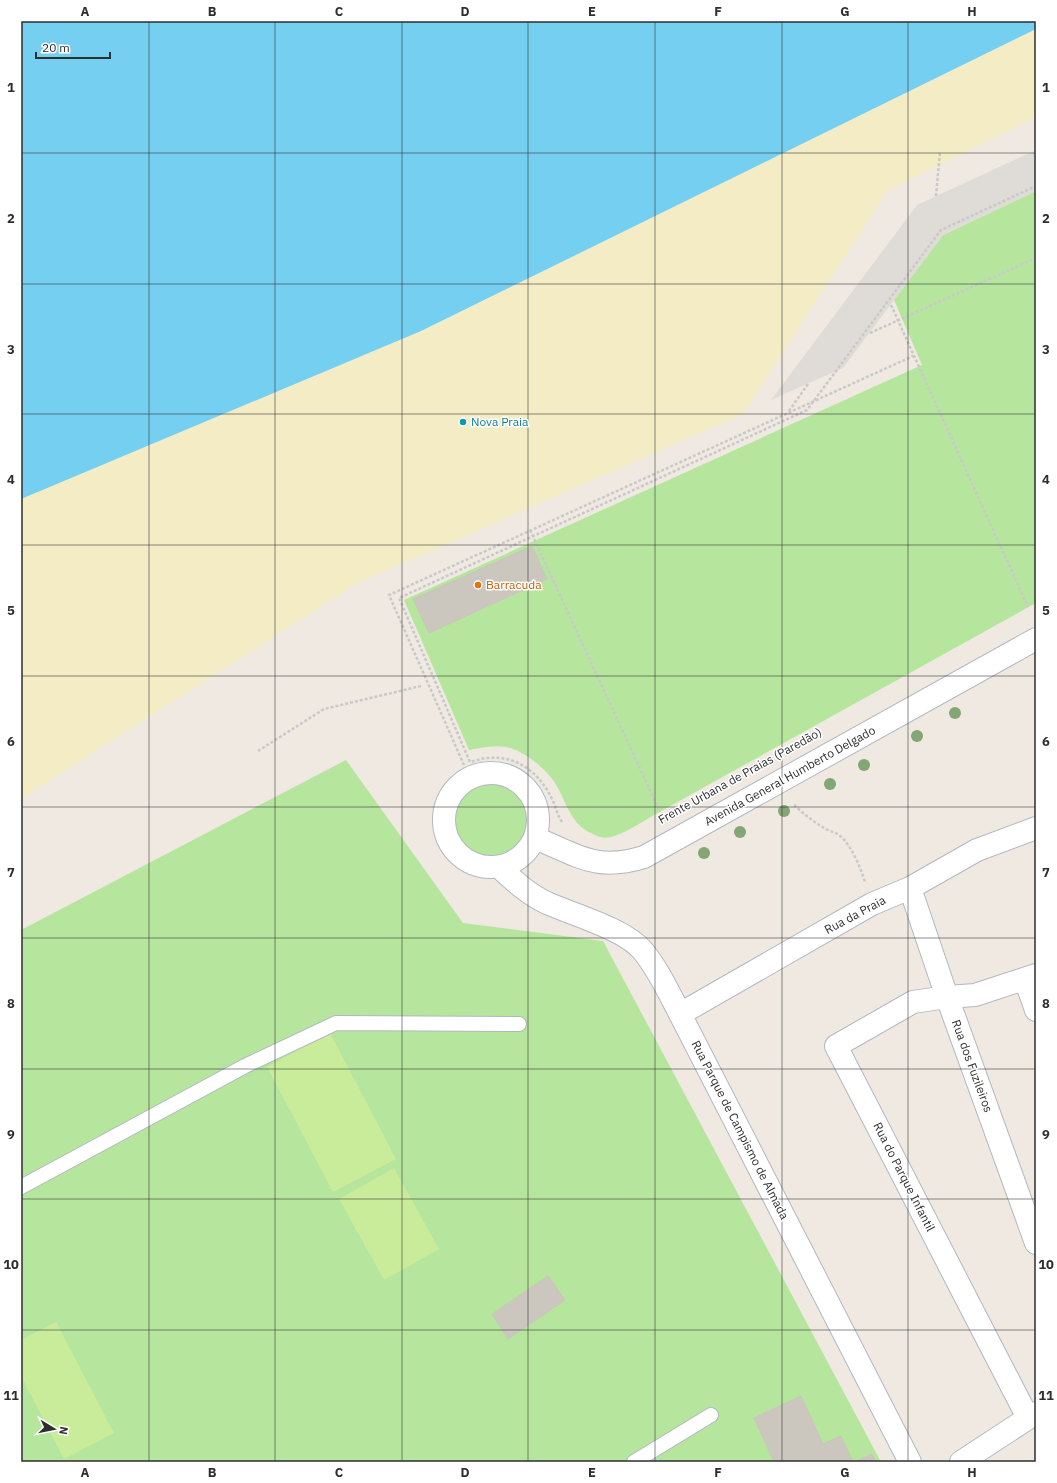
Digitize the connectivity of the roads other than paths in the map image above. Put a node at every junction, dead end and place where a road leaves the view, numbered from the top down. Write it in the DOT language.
graph roads {
  1 [pos="1036,639"];
  2 [pos="1036,828"];
  3 [pos="535,838"];
  4 [pos="498,867"];
  5 [pos="910,888"];
  6 [pos="1030,977"];
  7 [pos="947,997"];
  8 [pos="1036,1010"];
  9 [pos="680,1014"];
  10 [pos="519,1024"];
  11 [pos="21,1187"];
  12 [pos="1036,1243"];
  13 [pos="711,1415"];
  14 [pos="1032,1416"];
  15 [pos="634,1462"];
  16 [pos="910,1462"];
  17 [pos="961,1462"];
  1 -- 3 [label="street, Avenida General Humberto Delgado"];
  2 -- 5 [label="street, Rua da Praia"];
  3 -- 4 [label="street"];
  3 -- 4 [label="street"];
  4 -- 9 [label="street, Rua Parque de Campismo de Almada"];
  5 -- 7 [label="street, Rua dos Fuzileiros"];
  5 -- 9 [label="street, Rua da Praia"];
  6 -- 7 [label="street"];
  6 -- 8 [label="street"];
  7 -- 12 [label="street, Rua dos Fuzileiros"];
  7 -- 14 [label="street, Rua do Parque Infantil"];
  9 -- 16 [label="street, Rua Parque de Campismo de Almada"];
  10 -- 11 [label="lane"];
  13 -- 15 [label="lane"];
  14 -- 17 [label="street"];
}
